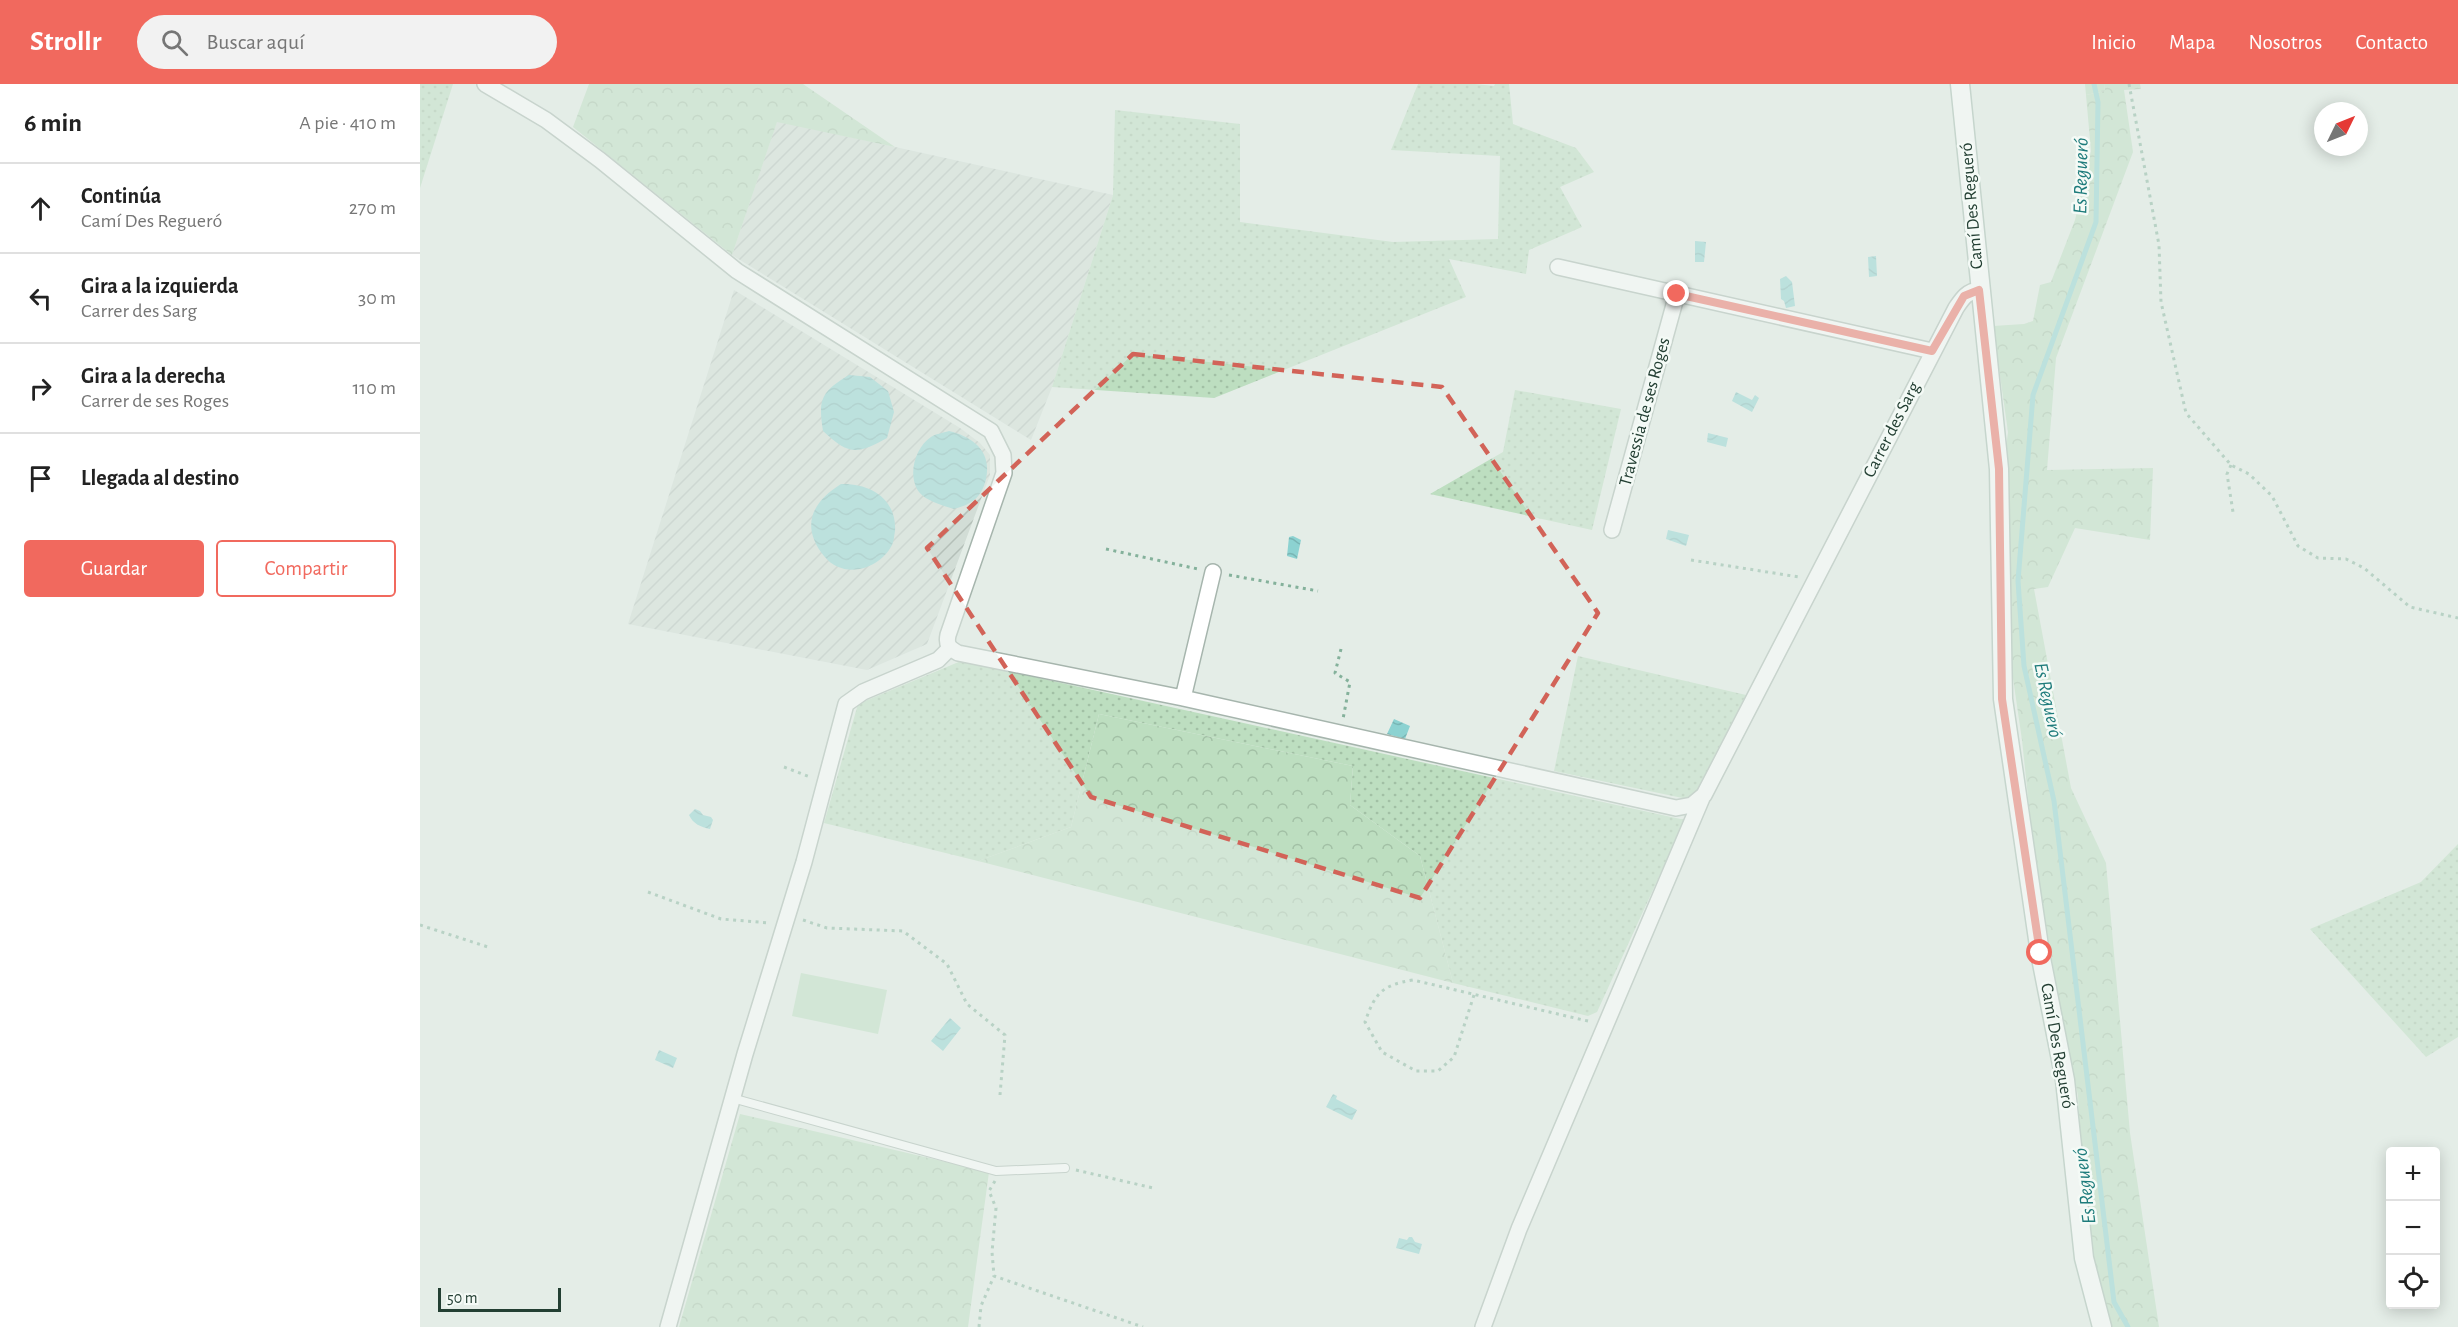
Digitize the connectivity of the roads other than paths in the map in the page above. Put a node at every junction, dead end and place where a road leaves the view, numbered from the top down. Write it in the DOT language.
graph roads {
  1 [pos="485,84"];
  2 [pos="1960,84"];
  3 [pos="1558,267"];
  4 [pos="1979,290"];
  5 [pos="1677,294"];
  6 [pos="1932,351"];
  7 [pos="1612,530"];
  8 [pos="1213,572"];
  9 [pos="950,648"];
  10 [pos="1183,698"];
  11 [pos="1704,795"];
  12 [pos="732,1098"];
  13 [pos="1065,1168"];
  14 [pos="668,1327"];
  15 [pos="1483,1327"];
  16 [pos="2102,1327"];
  1 -- 9 [label="street"];
  2 -- 4 [label="street, Camí Des Regueró"];
  3 -- 5 [label="street"];
  4 -- 6 [label="street, Carrer des Sarg"];
  4 -- 16 [label="street, Camí Des Regueró"];
  5 -- 6 [label="street"];
  5 -- 7 [label="street, Travessia de ses Roges"];
  6 -- 11 [label="street, Carrer des Sarg"];
  8 -- 10 [label="street"];
  9 -- 10 [label="street"];
  9 -- 12 [label="street"];
  10 -- 11 [label="street"];
  11 -- 15 [label="street, Carrer des Sarg"];
  12 -- 13 [label="lane"];
  12 -- 14 [label="street"];
}
